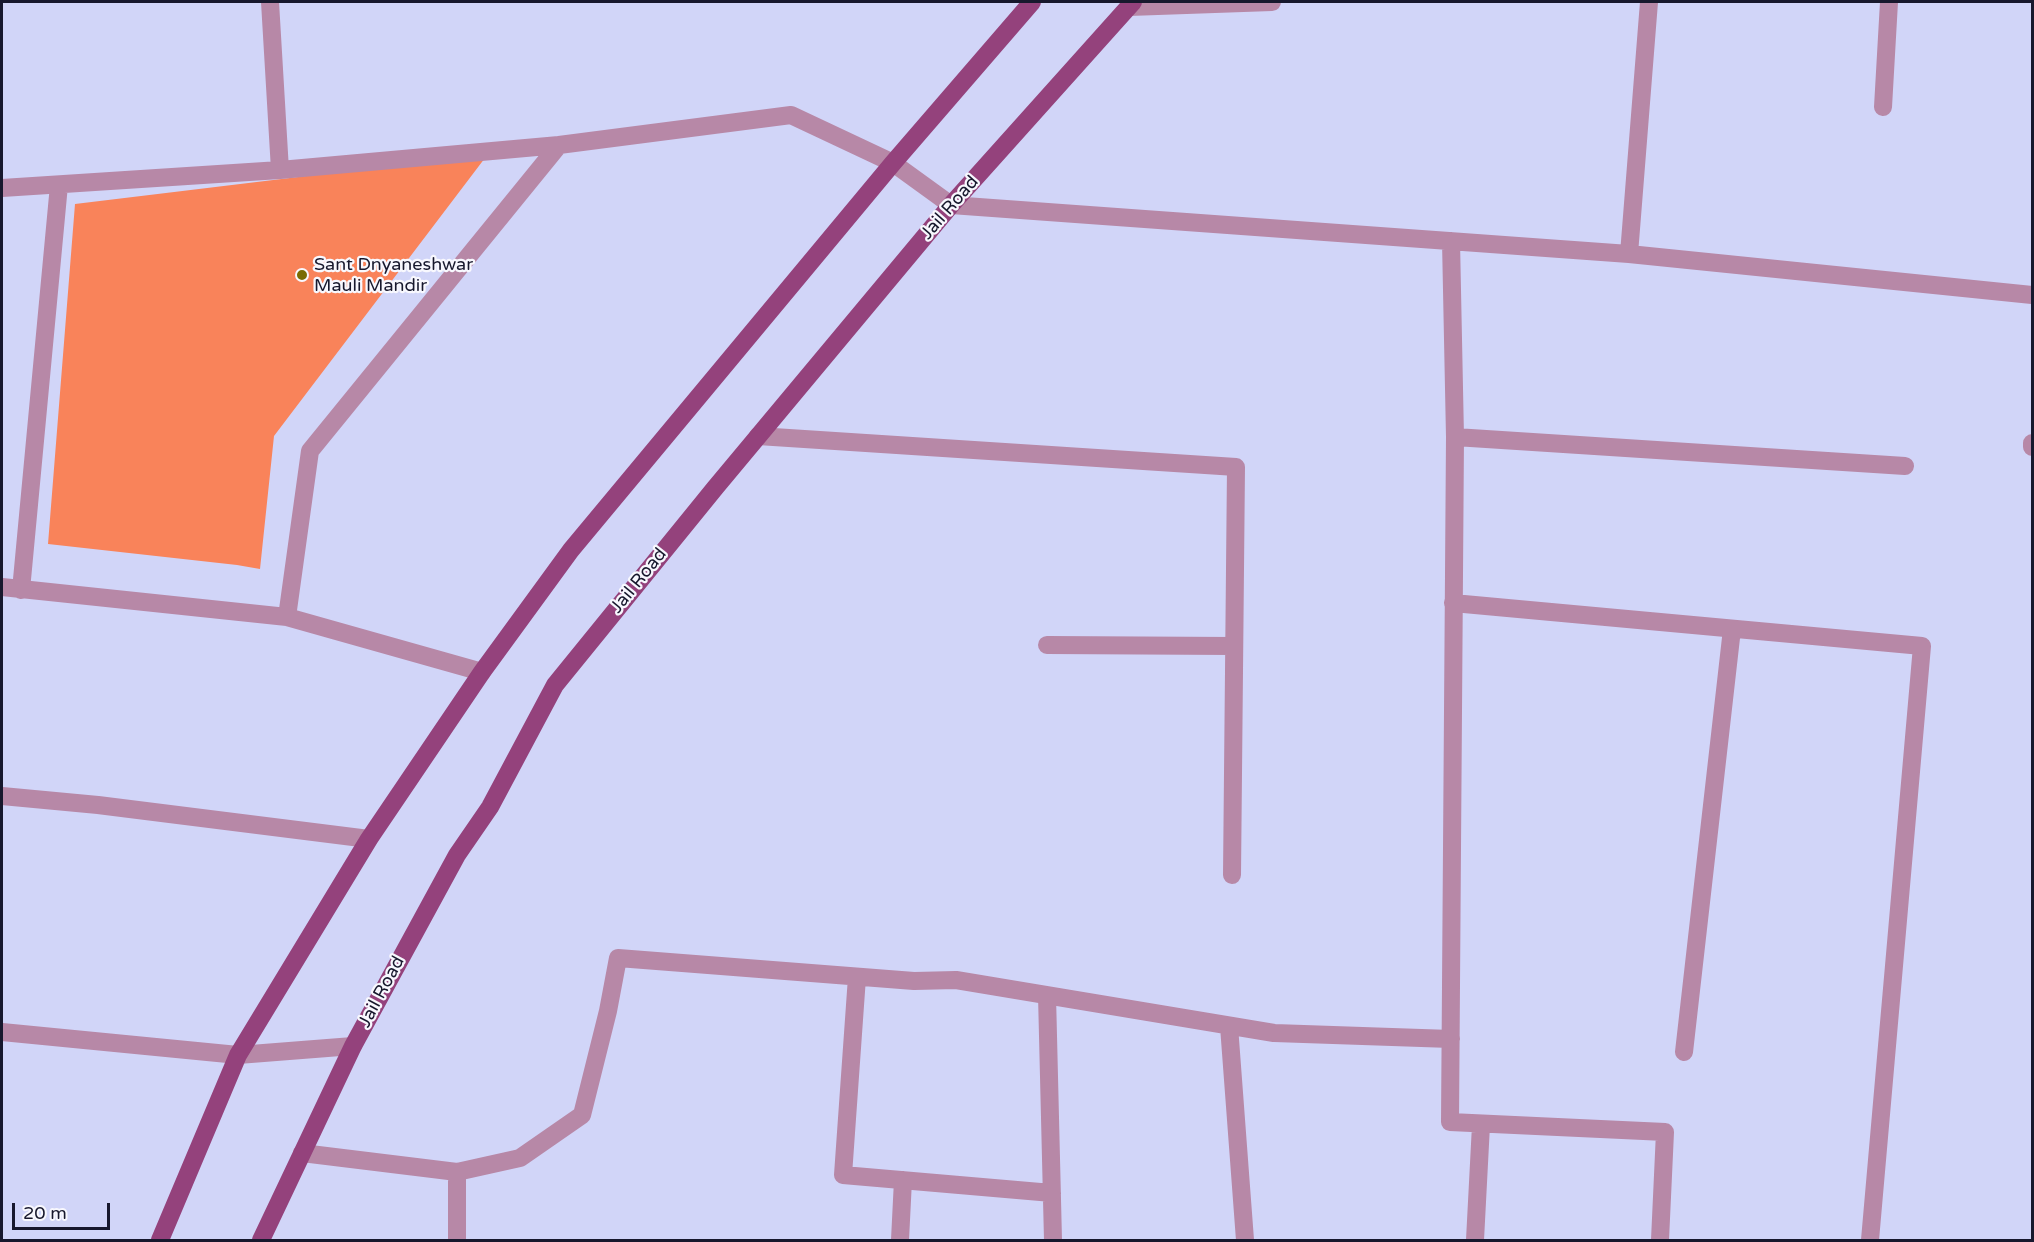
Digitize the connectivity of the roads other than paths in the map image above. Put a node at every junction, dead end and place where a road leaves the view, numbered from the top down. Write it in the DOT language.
graph roads {
  1 [pos="270,2"];
  2 [pos="1032,2"];
  3 [pos="1272,2"];
  4 [pos="1649,2"];
  5 [pos="1889,2"];
  6 [pos="1131,4"];
  7 [pos="1883,107"];
  8 [pos="558,145"];
  9 [pos="893,163"];
  10 [pos="280,170"];
  11 [pos="59,185"];
  12 [pos="2,189"];
  13 [pos="951,205"];
  14 [pos="1451,241"];
  15 [pos="1629,254"];
  16 [pos="2032,295"];
  17 [pos="758,436"];
  18 [pos="1455,437"];
  19 [pos="1905,466"];
  20 [pos="2,587"];
  21 [pos="21,590"];
  22 [pos="1453,603"];
  23 [pos="287,617"];
  24 [pos="1732,629"];
  25 [pos="1047,645"];
  26 [pos="1234,646"];
  27 [pos="482,672"];
  28 [pos="2,796"];
  29 [pos="369,839"];
  30 [pos="1232,874"];
  31 [pos="857,977"];
  32 [pos="1047,995"];
  33 [pos="1229,1026"];
  34 [pos="2,1032"];
  35 [pos="1451,1039"];
  36 [pos="353,1046"];
  37 [pos="1684,1052"];
  38 [pos="238,1055"];
  39 [pos="1481,1125"];
  40 [pos="302,1153"];
  41 [pos="457,1172"];
  42 [pos="903,1180"];
  43 [pos="1052,1193"];
  44 [pos="160,1240"];
  45 [pos="261,1240"];
  46 [pos="457,1240"];
  47 [pos="900,1240"];
  48 [pos="1053,1240"];
  49 [pos="1245,1240"];
  50 [pos="1475,1240"];
  51 [pos="1660,1240"];
  52 [pos="1870,1240"];
  1 -- 10 [label="street"];
  2 -- 9 [label="main road"];
  3 -- 6 [label="street"];
  4 -- 15 [label="street"];
  5 -- 7 [label="street"];
  6 -- 13 [label="main road, Jail Road"];
  8 -- 9 [label="street"];
  8 -- 10 [label="street"];
  8 -- 23 [label="street"];
  9 -- 13 [label="street"];
  9 -- 27 [label="main road"];
  10 -- 11 [label="street"];
  11 -- 12 [label="street"];
  11 -- 21 [label="street"];
  13 -- 14 [label="street"];
  13 -- 17 [label="main road, Jail Road"];
  14 -- 15 [label="street"];
  14 -- 18 [label="street"];
  15 -- 16 [label="street"];
  17 -- 26 [label="street"];
  17 -- 36 [label="main road, Jail Road"];
  18 -- 19 [label="street"];
  18 -- 22 [label="street"];
  20 -- 21 [label="street"];
  21 -- 23 [label="street"];
  22 -- 24 [label="street"];
  22 -- 35 [label="street"];
  23 -- 27 [label="street"];
  24 -- 37 [label="street"];
  24 -- 52 [label="street"];
  25 -- 26 [label="street"];
  26 -- 30 [label="street"];
  27 -- 29 [label="main road"];
  28 -- 29 [label="street"];
  29 -- 38 [label="main road"];
  31 -- 32 [label="street"];
  31 -- 41 [label="street"];
  31 -- 42 [label="street"];
  32 -- 33 [label="street"];
  32 -- 43 [label="street"];
  33 -- 35 [label="street"];
  33 -- 49 [label="street"];
  34 -- 38 [label="street"];
  35 -- 39 [label="street"];
  36 -- 38 [label="street"];
  36 -- 40 [label="main road, Jail Road"];
  38 -- 44 [label="main road"];
  39 -- 50 [label="street"];
  39 -- 51 [label="street"];
  40 -- 41 [label="street"];
  40 -- 45 [label="main road, Jail Road"];
  41 -- 46 [label="street"];
  42 -- 43 [label="street"];
  42 -- 47 [label="street"];
  43 -- 48 [label="street"];
}
